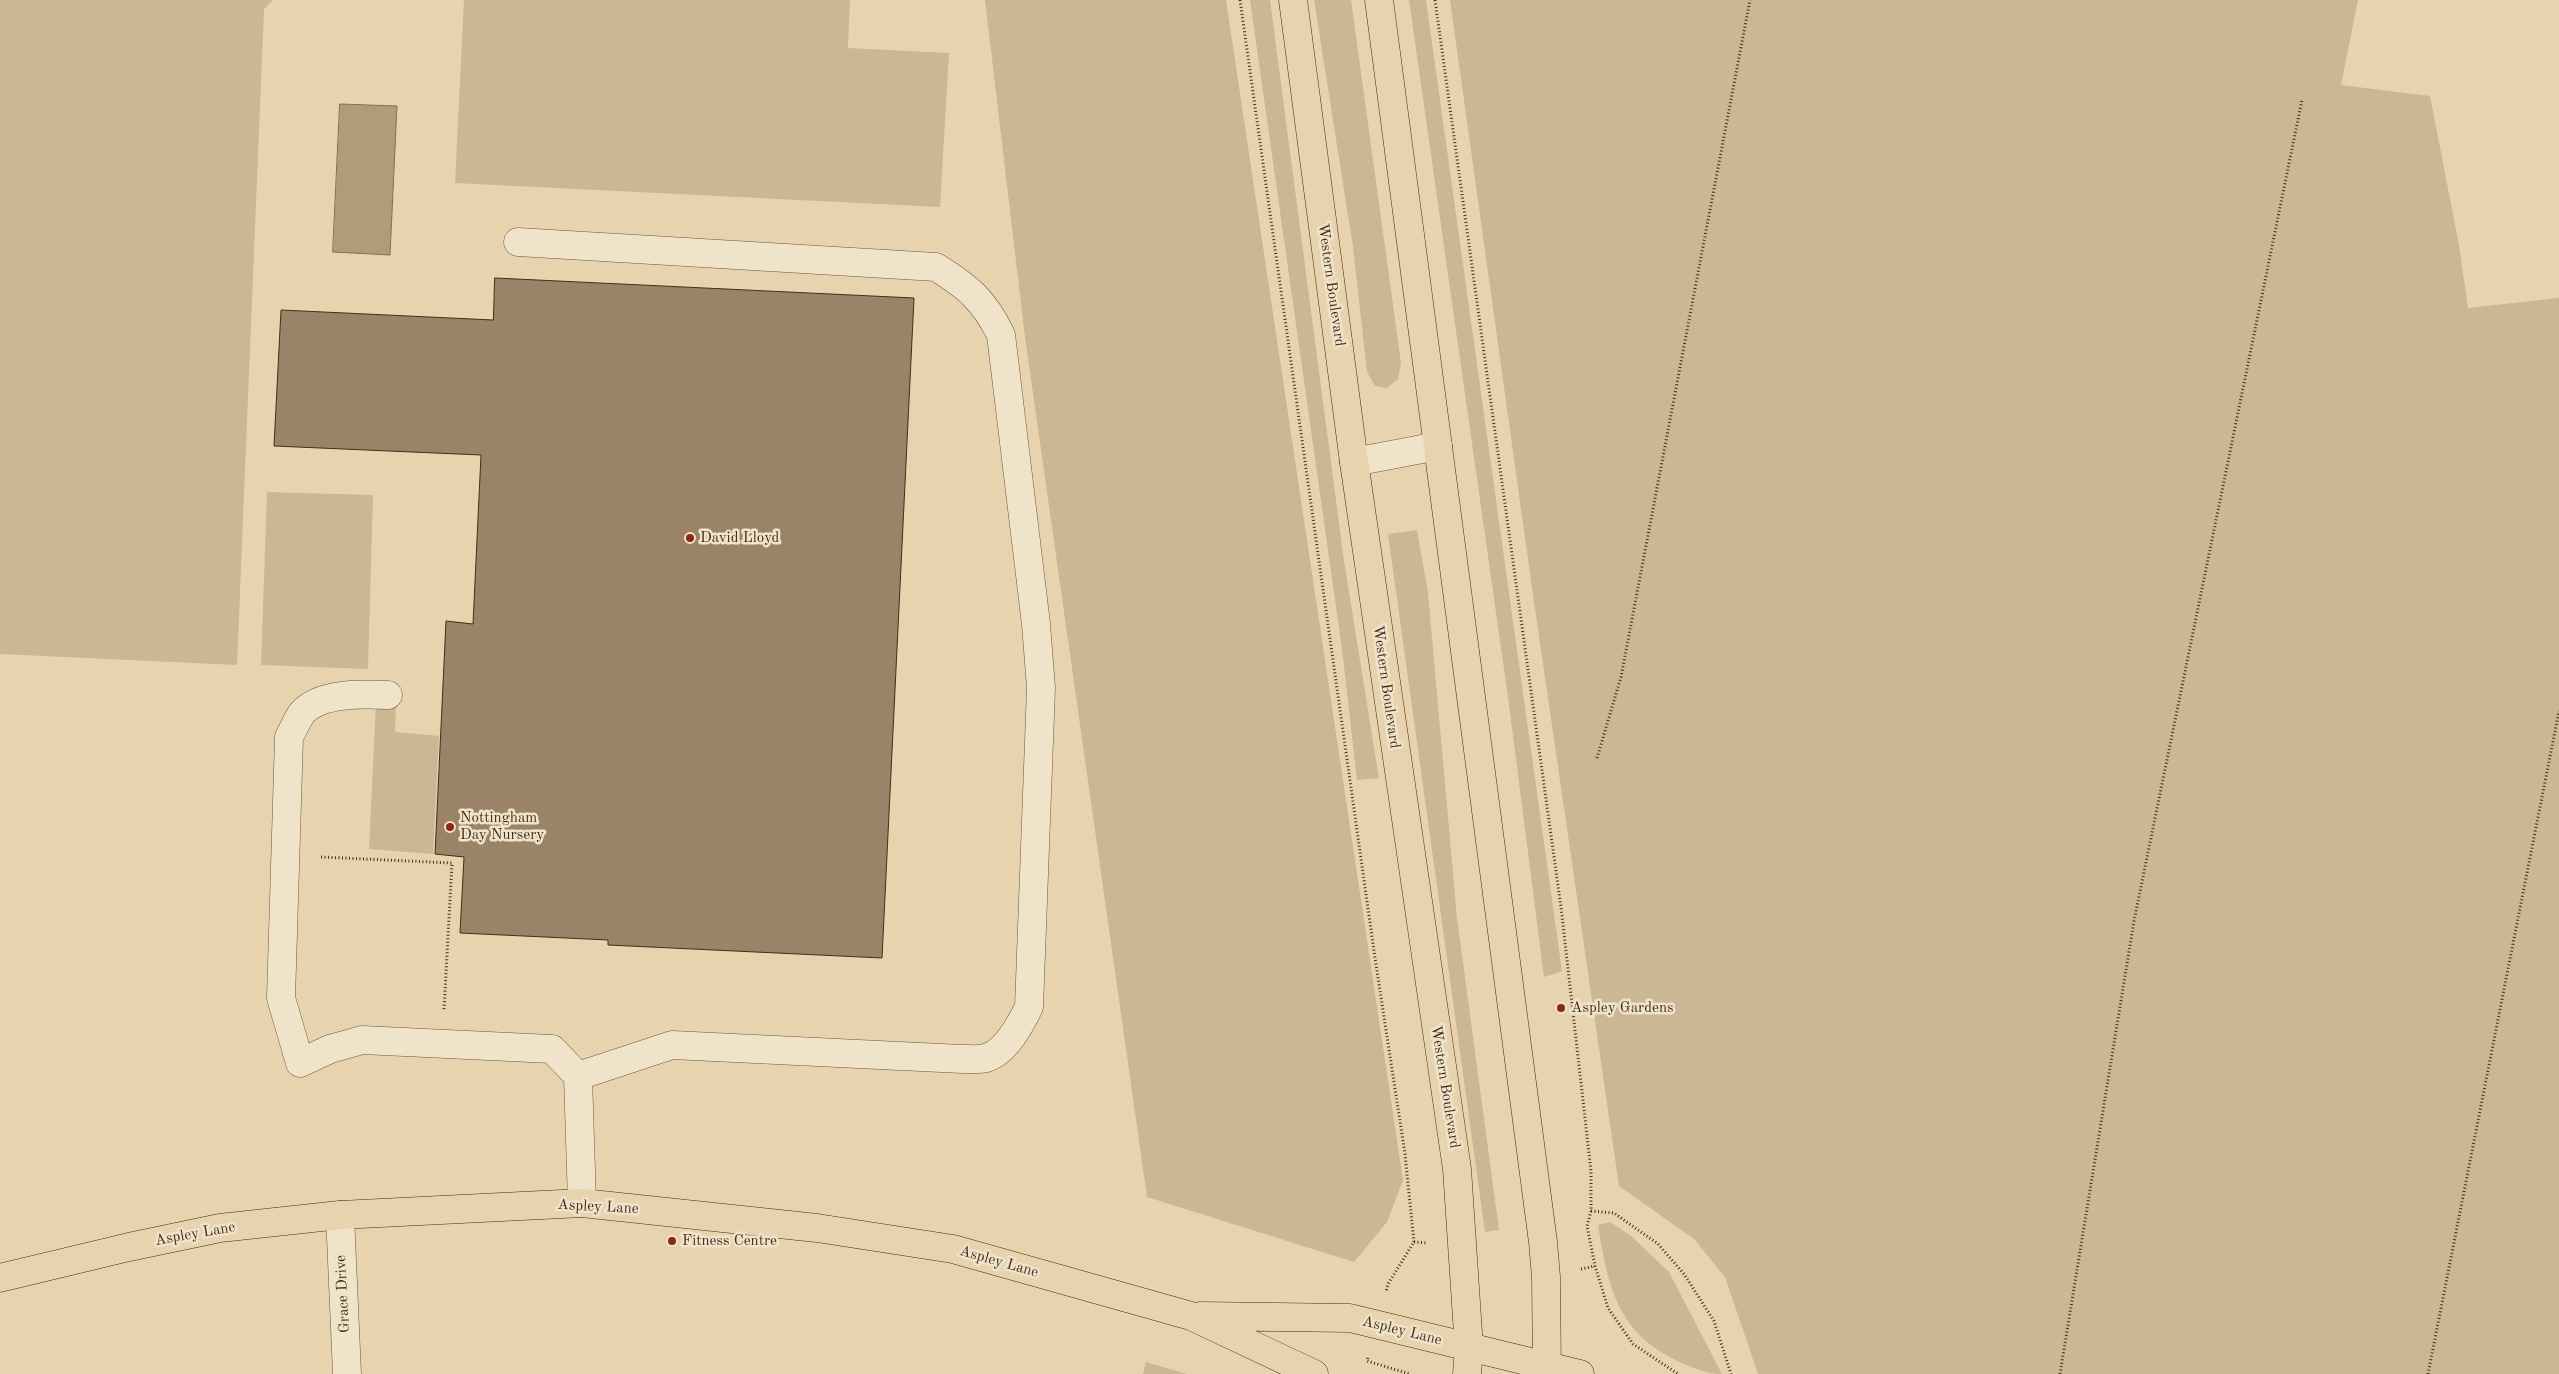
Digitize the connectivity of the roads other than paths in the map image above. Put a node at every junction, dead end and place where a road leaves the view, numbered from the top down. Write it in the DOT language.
graph roads {
  1 [pos="1293,0"];
  2 [pos="1379,0"];
  3 [pos="518,242"];
  4 [pos="1438,446"];
  5 [pos="1354,462"];
  6 [pos="388,695"];
  7 [pos="578,1076"];
  8 [pos="582,1203"];
  9 [pos="340,1215"];
  10 [pos="0,1278"];
  11 [pos="1191,1316"];
  12 [pos="1468,1361"];
  13 [pos="1547,1369"];
  14 [pos="347,1374"];
  15 [pos="1314,1374"];
  16 [pos="1580,1374"];
  1 -- 5 [label="main road, Western Boulevard"];
  2 -- 4 [label="main road"];
  3 -- 7 [label="street"];
  4 -- 5 [label="street"];
  4 -- 13 [label="main road"];
  5 -- 12 [label="main road, Western Boulevard"];
  6 -- 7 [label="street"];
  7 -- 8 [label="street"];
  8 -- 9 [label="main road, Aspley Lane"];
  8 -- 11 [label="main road, Aspley Lane"];
  9 -- 10 [label="main road, Aspley Lane"];
  9 -- 14 [label="street, Grace Drive"];
  11 -- 12 [label="main road, Aspley Lane"];
  11 -- 15 [label="main road, Aspley Lane"];
  12 -- 13 [label="main road, Aspley Lane"];
  13 -- 16 [label="main road, Aspley Lane"];
}
